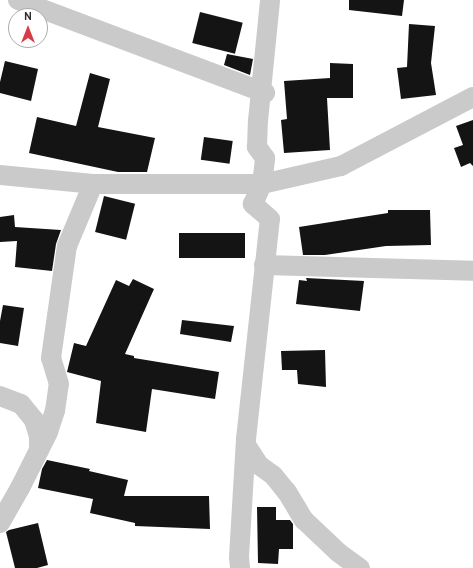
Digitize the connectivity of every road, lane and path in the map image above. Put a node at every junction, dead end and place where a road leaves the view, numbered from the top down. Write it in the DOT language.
graph roads {
  1 [pos="18,0"];
  2 [pos="270,0"];
  3 [pos="262,92"];
  4 [pos="473,98"];
  5 [pos="0,176"];
  6 [pos="93,184"];
  7 [pos="262,184"];
  8 [pos="264,265"];
  9 [pos="473,272"];
  10 [pos="0,396"];
  11 [pos="246,446"];
  12 [pos="39,450"];
  13 [pos="0,522"];
  14 [pos="240,568"];
  15 [pos="360,568"];
  1 -- 3 [label="street"];
  2 -- 3 [label="street"];
  3 -- 7 [label="street"];
  4 -- 7 [label="street"];
  5 -- 6 [label="street"];
  6 -- 7 [label="street"];
  6 -- 12 [label="street"];
  7 -- 8 [label="street"];
  8 -- 9 [label="street"];
  8 -- 11 [label="street"];
  10 -- 12 [label="street"];
  11 -- 14 [label="street"];
  11 -- 15 [label="street"];
  12 -- 13 [label="street"];
}
